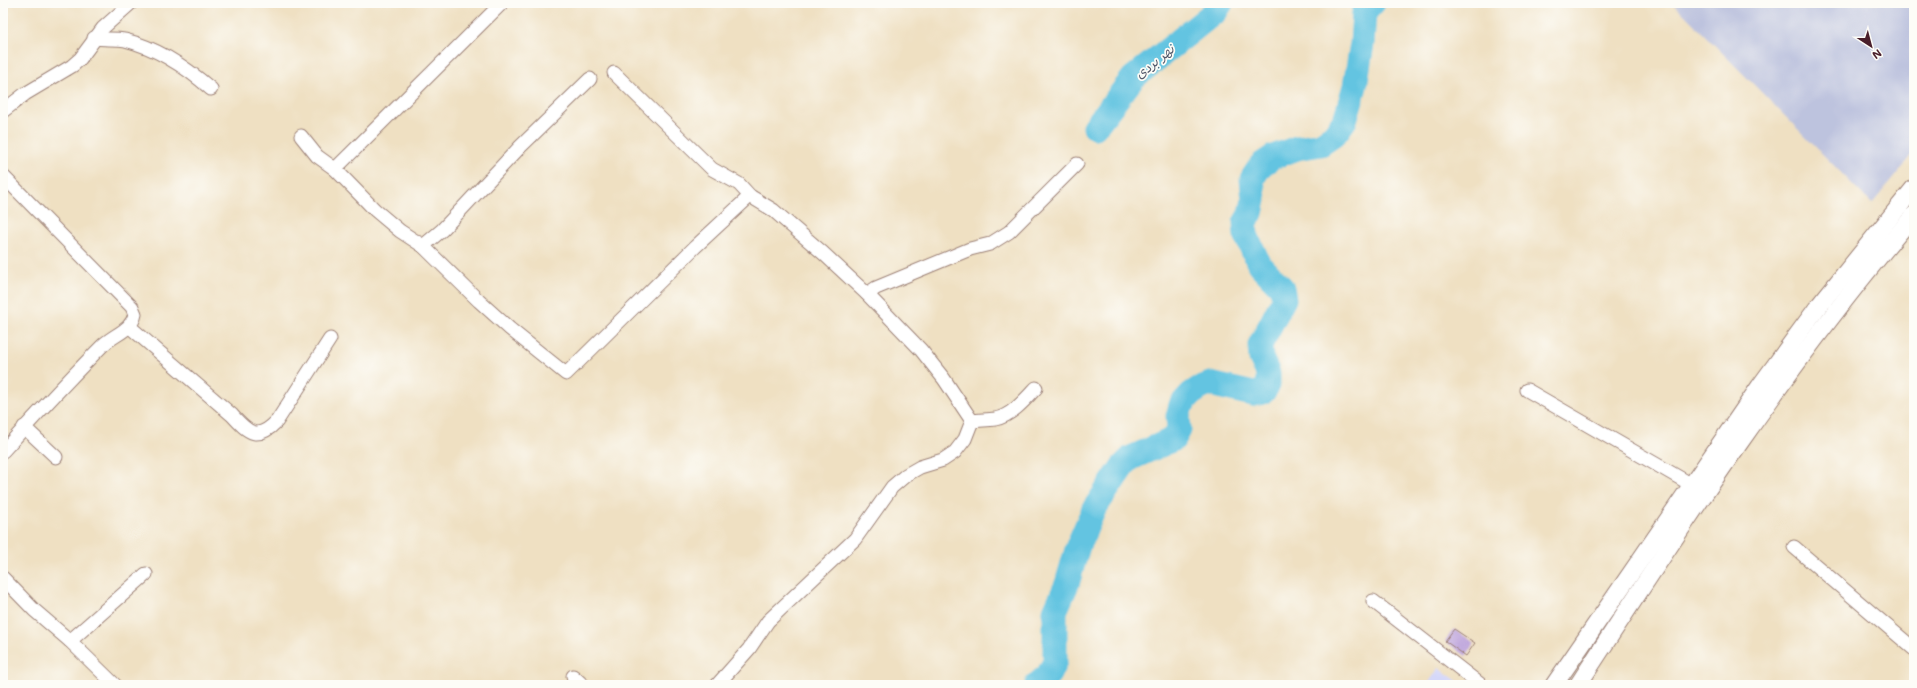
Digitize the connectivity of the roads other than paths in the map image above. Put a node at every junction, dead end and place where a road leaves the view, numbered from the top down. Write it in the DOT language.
graph roads {
  1 [pos="132,3"];
  2 [pos="502,3"];
  3 [pos="94,38"];
  4 [pos="614,73"];
  5 [pos="590,79"];
  6 [pos="211,89"];
  7 [pos="3,111"];
  8 [pos="301,136"];
  9 [pos="1077,164"];
  10 [pos="334,169"];
  11 [pos="3,176"];
  12 [pos="1914,188"];
  13 [pos="750,196"];
  14 [pos="1914,215"];
  15 [pos="423,246"];
  16 [pos="867,294"];
  17 [pos="130,326"];
  18 [pos="330,339"];
  19 [pos="1036,388"];
  20 [pos="1528,390"];
  21 [pos="1752,413"];
  22 [pos="972,420"];
  23 [pos="24,428"];
  24 [pos="3,451"];
  25 [pos="56,457"];
  26 [pos="1692,485"];
  27 [pos="1794,547"];
  28 [pos="146,574"];
  29 [pos="3,578"];
  30 [pos="1373,601"];
  31 [pos="70,641"];
  32 [pos="1580,647"];
  33 [pos="1914,649"];
  34 [pos="1596,657"];
  35 [pos="573,676"];
  36 [pos="114,685"];
  37 [pos="583,685"];
  38 [pos="717,685"];
  39 [pos="1481,685"];
  40 [pos="1554,685"];
  41 [pos="1578,685"];
  1 -- 3 [label="street"];
  2 -- 10 [label="street"];
  3 -- 6 [label="street"];
  3 -- 7 [label="street"];
  4 -- 13 [label="street"];
  5 -- 15 [label="street"];
  8 -- 10 [label="street"];
  9 -- 16 [label="street"];
  10 -- 15 [label="street"];
  11 -- 17 [label="street"];
  12 -- 21 [label="main road"];
  13 -- 15 [label="street"];
  13 -- 16 [label="street"];
  14 -- 21 [label="main road"];
  16 -- 22 [label="street"];
  17 -- 18 [label="street"];
  17 -- 23 [label="street"];
  19 -- 22 [label="street"];
  20 -- 26 [label="street"];
  21 -- 26 [label="main road"];
  21 -- 34 [label="main road"];
  22 -- 38 [label="street"];
  23 -- 24 [label="street"];
  23 -- 25 [label="street"];
  26 -- 32 [label="main road"];
  27 -- 33 [label="street"];
  28 -- 31 [label="street"];
  29 -- 31 [label="street"];
  30 -- 39 [label="street"];
  31 -- 36 [label="street"];
  32 -- 34 [label="main road"];
  32 -- 40 [label="main road"];
  34 -- 41 [label="main road"];
  35 -- 37 [label="street"];
}
